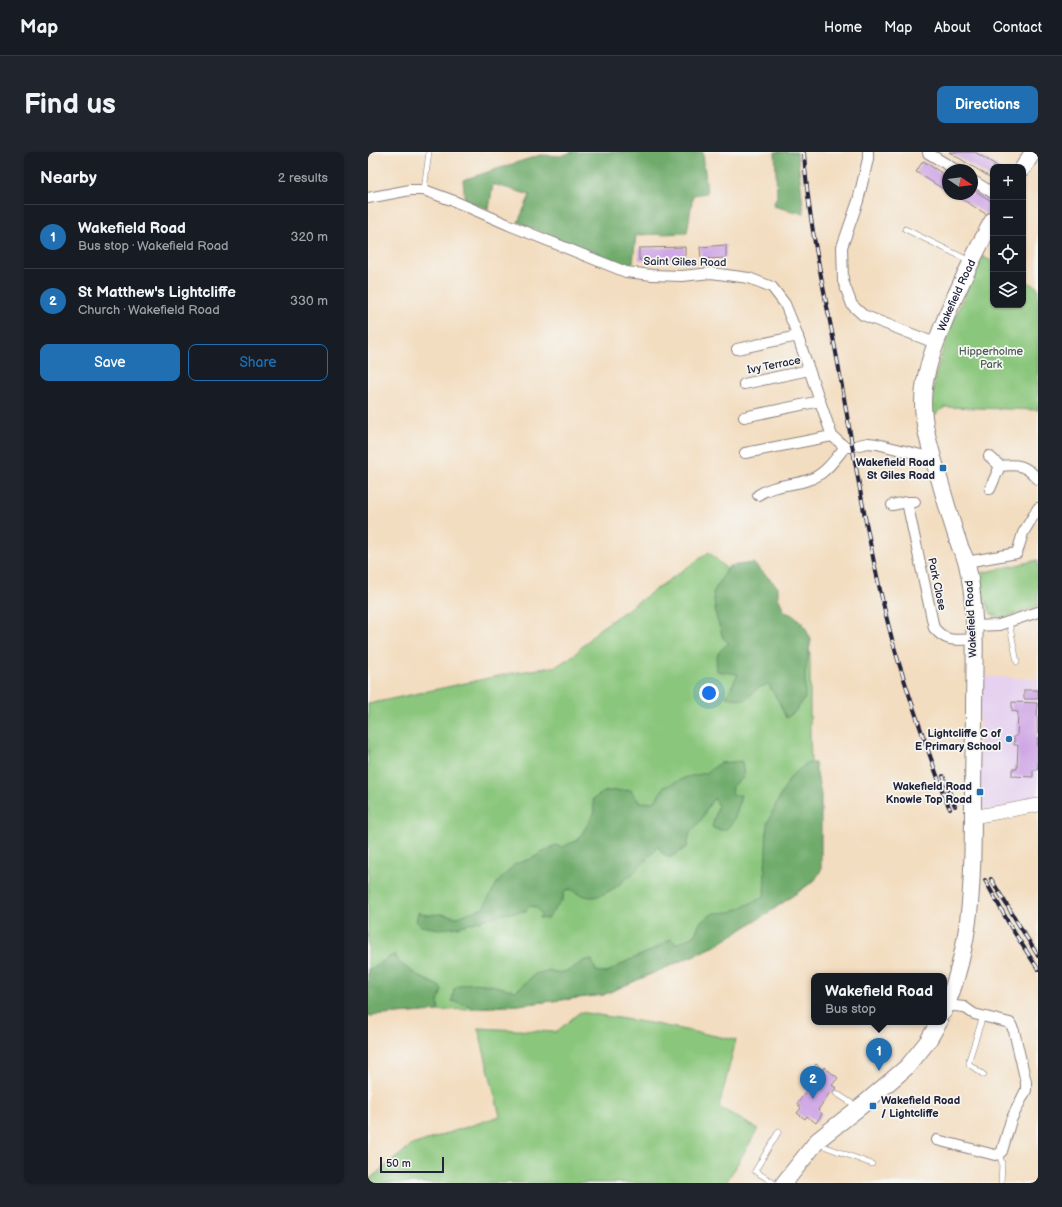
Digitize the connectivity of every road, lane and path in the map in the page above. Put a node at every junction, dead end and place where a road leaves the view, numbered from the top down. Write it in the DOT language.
graph roads {
  1 [pos="428,152"];
  2 [pos="868,152"];
  3 [pos="1033,152"];
  4 [pos="928,153"];
  5 [pos="946,164"];
  6 [pos="1026,164"];
  7 [pos="978,184"];
  8 [pos="424,190"];
  9 [pos="990,191"];
  10 [pos="368,198"];
  11 [pos="990,226"];
  12 [pos="905,229"];
  13 [pos="971,261"];
  14 [pos="798,336"];
  15 [pos="936,343"];
  16 [pos="737,349"];
  17 [pos="809,370"];
  18 [pos="744,384"];
  19 [pos="820,401"];
  20 [pos="744,417"];
  21 [pos="832,436"];
  22 [pos="845,447"];
  23 [pos="746,453"];
  24 [pos="989,456"];
  25 [pos="933,458"];
  26 [pos="1000,466"];
  27 [pos="1038,479"];
  28 [pos="990,489"];
  29 [pos="758,495"];
  30 [pos="892,505"];
  31 [pos="1038,508"];
  32 [pos="966,562"];
  33 [pos="1038,612"];
  34 [pos="1009,622"];
  35 [pos="974,633"];
  36 [pos="1017,662"];
  37 [pos="1038,805"];
  38 [pos="973,816"];
  39 [pos="947,1003"];
  40 [pos="947,1008"];
  41 [pos="983,1016"];
  42 [pos="937,1025"];
  43 [pos="984,1075"];
  44 [pos="836,1093"];
  45 [pos="859,1108"];
  46 [pos="779,1131"];
  47 [pos="937,1140"];
  48 [pos="815,1143"];
  49 [pos="999,1154"];
  50 [pos="872,1164"];
  51 [pos="774,1183"];
  52 [pos="784,1183"];
  53 [pos="1001,1183"];
  1 -- 8 [label="lane"];
  2 -- 15 [label="street"];
  3 -- 6 [label="main road"];
  4 -- 5 [label="street"];
  7 -- 9 [label="street"];
  8 -- 10 [label="street, Saint Giles Road"];
  8 -- 14 [label="street, Saint Giles Road"];
  11 -- 13 [label="main road, Wakefield Road"];
  12 -- 13 [label="lane"];
  13 -- 15 [label="main road, Wakefield Road"];
  14 -- 16 [label="street"];
  14 -- 17 [label="street, Saint Giles Road"];
  15 -- 25 [label="main road, Wakefield Road"];
  17 -- 18 [label="street, Ivy Terrace"];
  17 -- 19 [label="street, Saint Giles Road"];
  19 -- 20 [label="street"];
  19 -- 21 [label="street, Saint Giles Road"];
  21 -- 22 [label="street"];
  21 -- 23 [label="street"];
  22 -- 25 [label="street"];
  22 -- 29 [label="street"];
  24 -- 26 [label="street"];
  25 -- 32 [label="main road, Wakefield Road"];
  26 -- 27 [label="street"];
  26 -- 28 [label="street"];
  30 -- 35 [label="street, Park Close"];
  31 -- 32 [label="street"];
  32 -- 35 [label="main road, Wakefield Road"];
  33 -- 34 [label="street, Park Close"];
  34 -- 35 [label="street, Park Close"];
  34 -- 36 [label="lane"];
  35 -- 38 [label="main road, Wakefield Road"];
  37 -- 38 [label="street"];
  38 -- 39 [label="main road, Wakefield Road"];
  40 -- 41 [label="street"];
  41 -- 43 [label="lane"];
  41 -- 49 [label="street"];
  42 -- 45 [label="main road"];
  44 -- 45 [label="lane"];
  45 -- 48 [label="main road"];
  46 -- 51 [label="lane"];
  47 -- 49 [label="street"];
  48 -- 50 [label="lane"];
  48 -- 52 [label="main road"];
  49 -- 53 [label="lane"];
}
